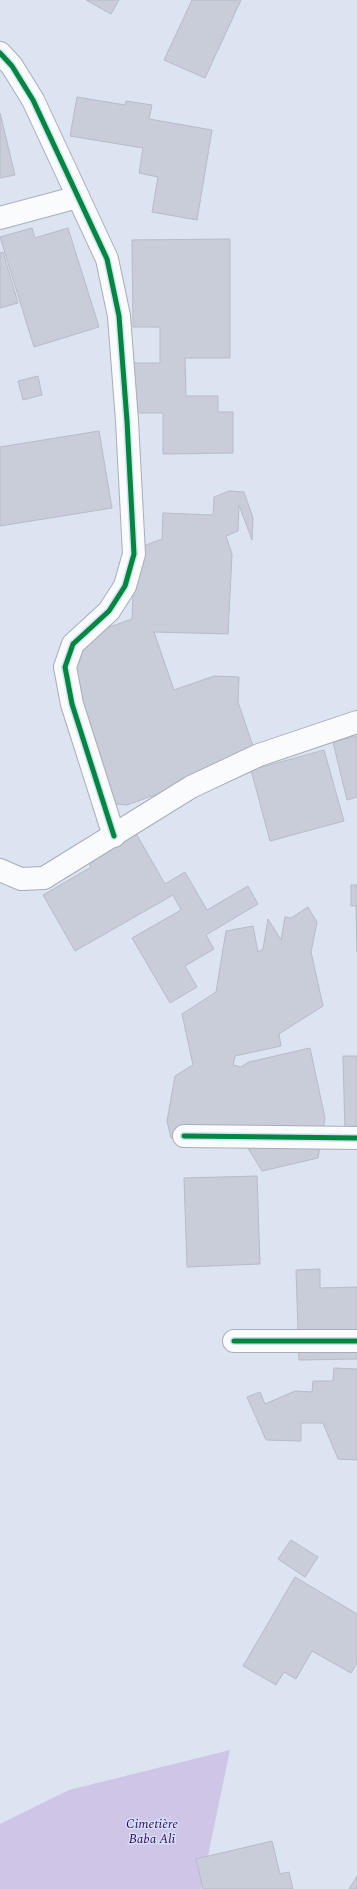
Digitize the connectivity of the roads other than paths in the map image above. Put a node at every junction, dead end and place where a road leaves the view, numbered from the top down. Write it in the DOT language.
graph roads {
  1 [pos="0,53"];
  2 [pos="78,197"];
  3 [pos="0,218"];
  4 [pos="357,722"];
  5 [pos="114,836"];
  6 [pos="0,870"];
  7 [pos="184,1136"];
  8 [pos="357,1138"];
  9 [pos="234,1341"];
  10 [pos="357,1341"];
  1 -- 2 [label="street"];
  2 -- 3 [label="street"];
  2 -- 5 [label="street"];
  4 -- 5 [label="street"];
  5 -- 6 [label="street"];
  7 -- 8 [label="street"];
  9 -- 10 [label="street"];
}
